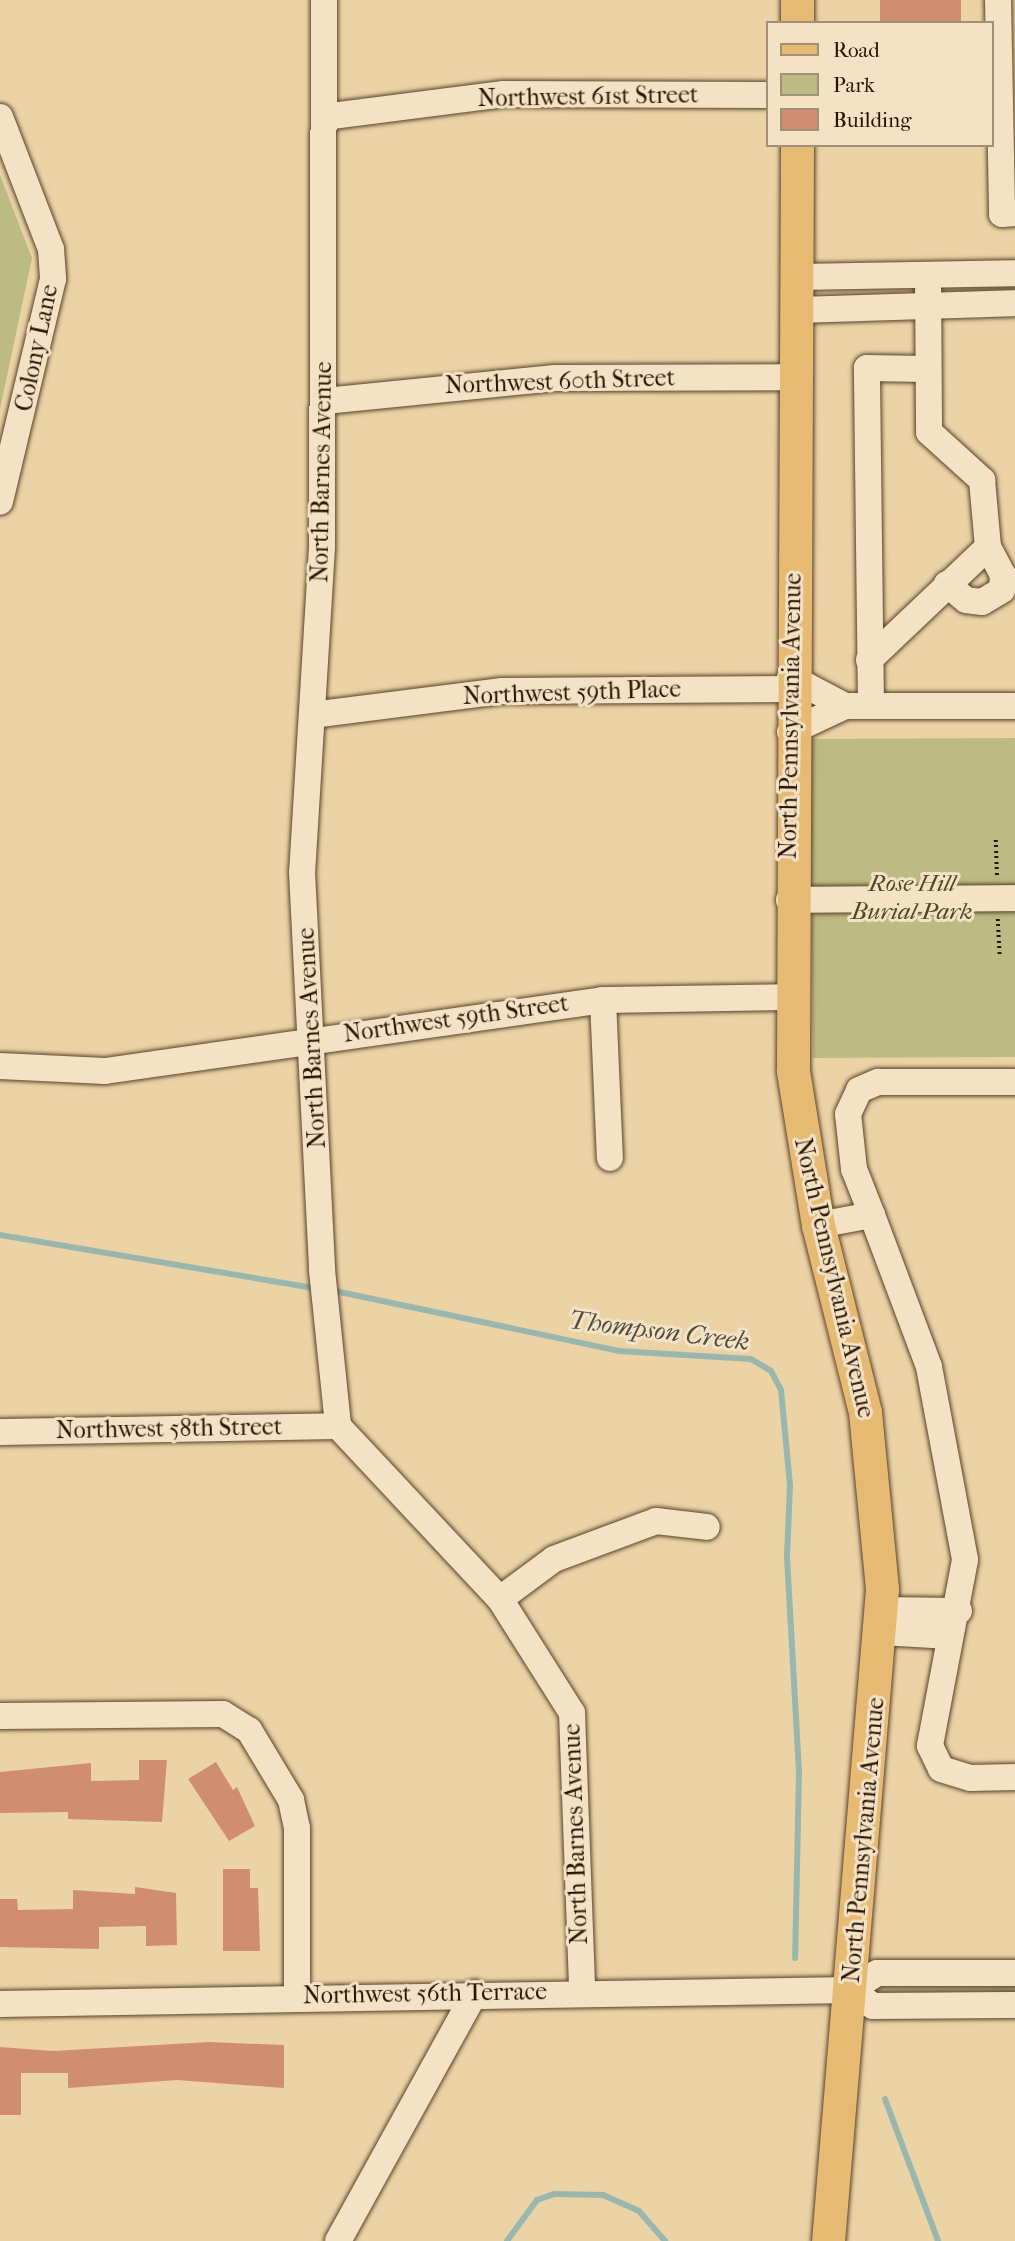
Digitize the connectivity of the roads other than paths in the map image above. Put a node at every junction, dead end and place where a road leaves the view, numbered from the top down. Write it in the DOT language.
graph roads {
  1 [pos="324,0"];
  2 [pos="797,0"];
  3 [pos="998,0"];
  4 [pos="797,21"];
  5 [pos="766,95"];
  6 [pos="0,117"];
  7 [pos="324,117"];
  8 [pos="1007,144"];
  9 [pos="797,147"];
  10 [pos="1015,213"];
  11 [pos="1015,273"];
  12 [pos="928,278"];
  13 [pos="796,294"];
  14 [pos="1015,303"];
  15 [pos="928,309"];
  16 [pos="928,369"];
  17 [pos="796,377"];
  18 [pos="325,401"];
  19 [pos="0,502"];
  20 [pos="988,547"];
  21 [pos="947,584"];
  22 [pos="869,660"];
  23 [pos="790,683"];
  24 [pos="858,706"];
  25 [pos="1015,706"];
  26 [pos="312,715"];
  27 [pos="790,732"];
  28 [pos="1015,898"];
  29 [pos="789,900"];
  30 [pos="789,997"];
  31 [pos="603,1000"];
  32 [pos="314,1038"];
  33 [pos="0,1066"];
  34 [pos="1015,1082"];
  35 [pos="610,1158"];
  36 [pos="872,1215"];
  37 [pos="818,1224"];
  38 [pos="338,1426"];
  39 [pos="0,1433"];
  40 [pos="707,1527"];
  41 [pos="500,1599"];
  42 [pos="959,1611"];
  43 [pos="881,1621"];
  44 [pos="950,1636"];
  45 [pos="0,1716"];
  46 [pos="1015,1777"];
  47 [pos="1015,1973"];
  48 [pos="851,1990"];
  49 [pos="582,1991"];
  50 [pos="475,1993"];
  51 [pos="297,1996"];
  52 [pos="0,2004"];
  53 [pos="1015,2005"];
  54 [pos="338,2241"];
  55 [pos="828,2241"];
  1 -- 7 [label="street, North Barnes Avenue"];
  2 -- 4 [label="main road"];
  3 -- 8 [label="street"];
  5 -- 7 [label="street, Northwest 61st Street"];
  6 -- 19 [label="street, Colony Lane"];
  7 -- 18 [label="street, North Barnes Avenue"];
  8 -- 10 [label="street"];
  9 -- 13 [label="main road, North Pennsylvania Avenue"];
  11 -- 12 [label="street"];
  12 -- 13 [label="street"];
  12 -- 15 [label="street"];
  13 -- 15 [label="street"];
  13 -- 17 [label="main road, North Pennsylvania Avenue"];
  14 -- 15 [label="street"];
  15 -- 16 [label="street"];
  16 -- 20 [label="street"];
  16 -- 22 [label="street"];
  17 -- 18 [label="street, Northwest 60th Street"];
  17 -- 23 [label="main road, North Pennsylvania Avenue"];
  18 -- 26 [label="street, North Barnes Avenue"];
  20 -- 21 [label="street"];
  20 -- 21 [label="street"];
  21 -- 22 [label="street"];
  22 -- 24 [label="street"];
  23 -- 24 [label="street"];
  23 -- 26 [label="street, Northwest 59th Place"];
  23 -- 27 [label="main road, North Pennsylvania Avenue"];
  24 -- 25 [label="street"];
  24 -- 27 [label="street"];
  26 -- 32 [label="street, North Barnes Avenue"];
  27 -- 29 [label="main road, North Pennsylvania Avenue"];
  28 -- 29 [label="street"];
  29 -- 30 [label="main road, North Pennsylvania Avenue"];
  30 -- 31 [label="street, Northwest 59th Street"];
  30 -- 37 [label="main road, North Pennsylvania Avenue"];
  31 -- 32 [label="street, Northwest 59th Street"];
  31 -- 35 [label="street"];
  32 -- 33 [label="street, Northwest 59th Street"];
  32 -- 38 [label="street, North Barnes Avenue"];
  34 -- 36 [label="street"];
  36 -- 37 [label="street"];
  36 -- 42 [label="street"];
  37 -- 43 [label="main road, North Pennsylvania Avenue"];
  38 -- 39 [label="street, Northwest 58th Street"];
  38 -- 41 [label="street, North Barnes Avenue"];
  40 -- 41 [label="street"];
  41 -- 49 [label="street, North Barnes Avenue"];
  42 -- 43 [label="street"];
  42 -- 44 [label="street"];
  43 -- 44 [label="street"];
  43 -- 48 [label="main road, North Pennsylvania Avenue"];
  44 -- 46 [label="street"];
  45 -- 51 [label="street"];
  47 -- 48 [label="street, Northwest 56th Terrace"];
  48 -- 49 [label="street, Northwest 56th Terrace"];
  48 -- 53 [label="street, Northwest 56th Terrace"];
  48 -- 55 [label="main road, North Pennsylvania Avenue"];
  49 -- 50 [label="street, Northwest 56th Terrace"];
  50 -- 51 [label="street, Northwest 56th Terrace"];
  50 -- 54 [label="street"];
  51 -- 52 [label="street, Northwest 56th Terrace"];
}
